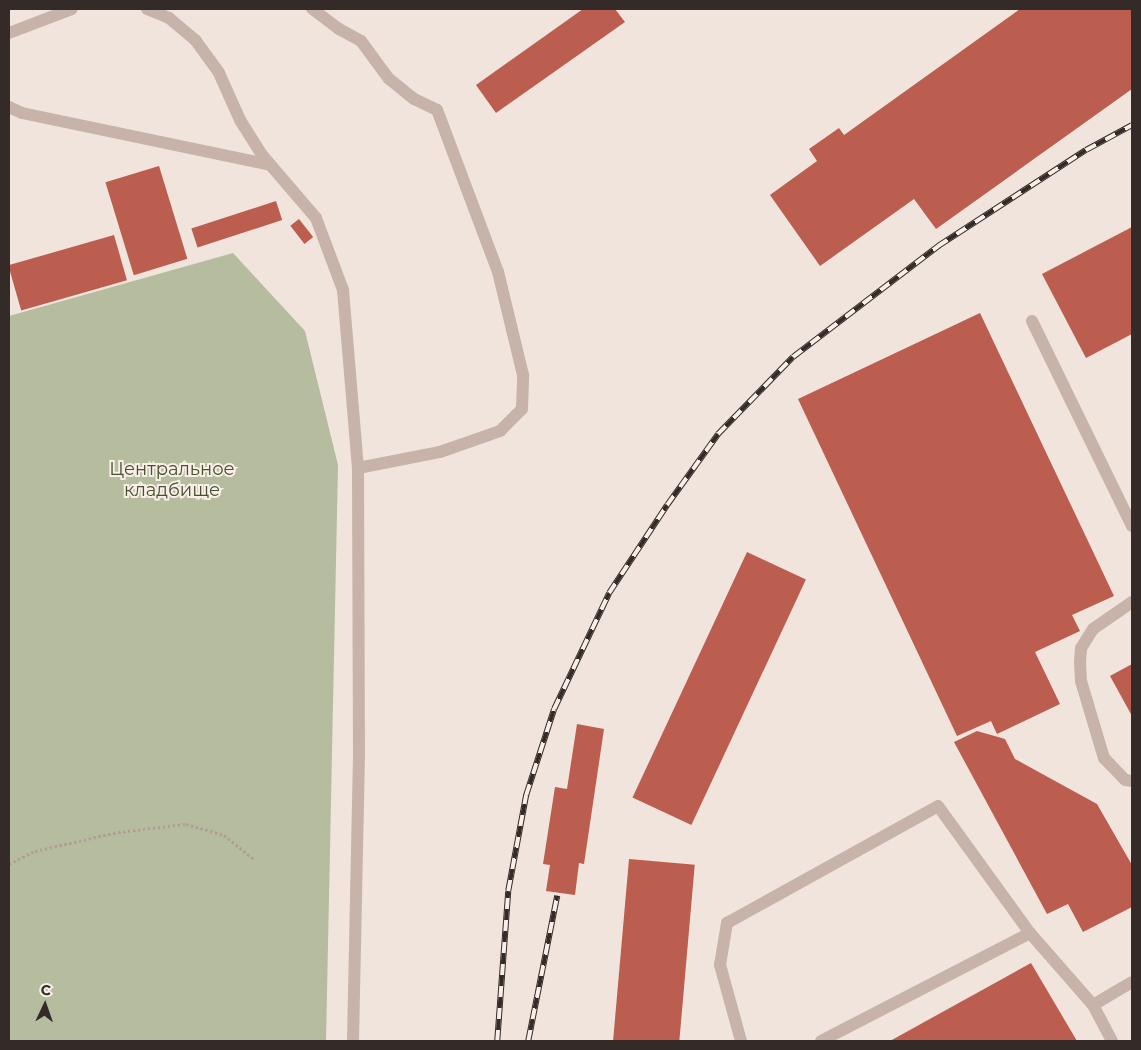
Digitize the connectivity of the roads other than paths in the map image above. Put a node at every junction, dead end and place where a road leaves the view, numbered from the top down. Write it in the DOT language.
graph roads {
  1 [pos="72,9"];
  2 [pos="148,9"];
  3 [pos="312,9"];
  4 [pos="9,33"];
  5 [pos="9,108"];
  6 [pos="271,165"];
  7 [pos="1032,321"];
  8 [pos="358,468"];
  9 [pos="1132,526"];
  10 [pos="1132,602"];
  11 [pos="1132,781"];
  12 [pos="1030,933"];
  13 [pos="1132,982"];
  14 [pos="1093,1005"];
  15 [pos="352,1041"];
  16 [pos="741,1041"];
  17 [pos="821,1041"];
  18 [pos="1112,1041"];
  1 -- 4 [label="street"];
  2 -- 6 [label="street"];
  3 -- 8 [label="street"];
  5 -- 6 [label="street"];
  6 -- 8 [label="street"];
  7 -- 9 [label="street"];
  8 -- 15 [label="street"];
  10 -- 11 [label="street"];
  12 -- 14 [label="street"];
  12 -- 16 [label="street"];
  12 -- 17 [label="street"];
  13 -- 14 [label="street"];
  14 -- 18 [label="street"];
}
